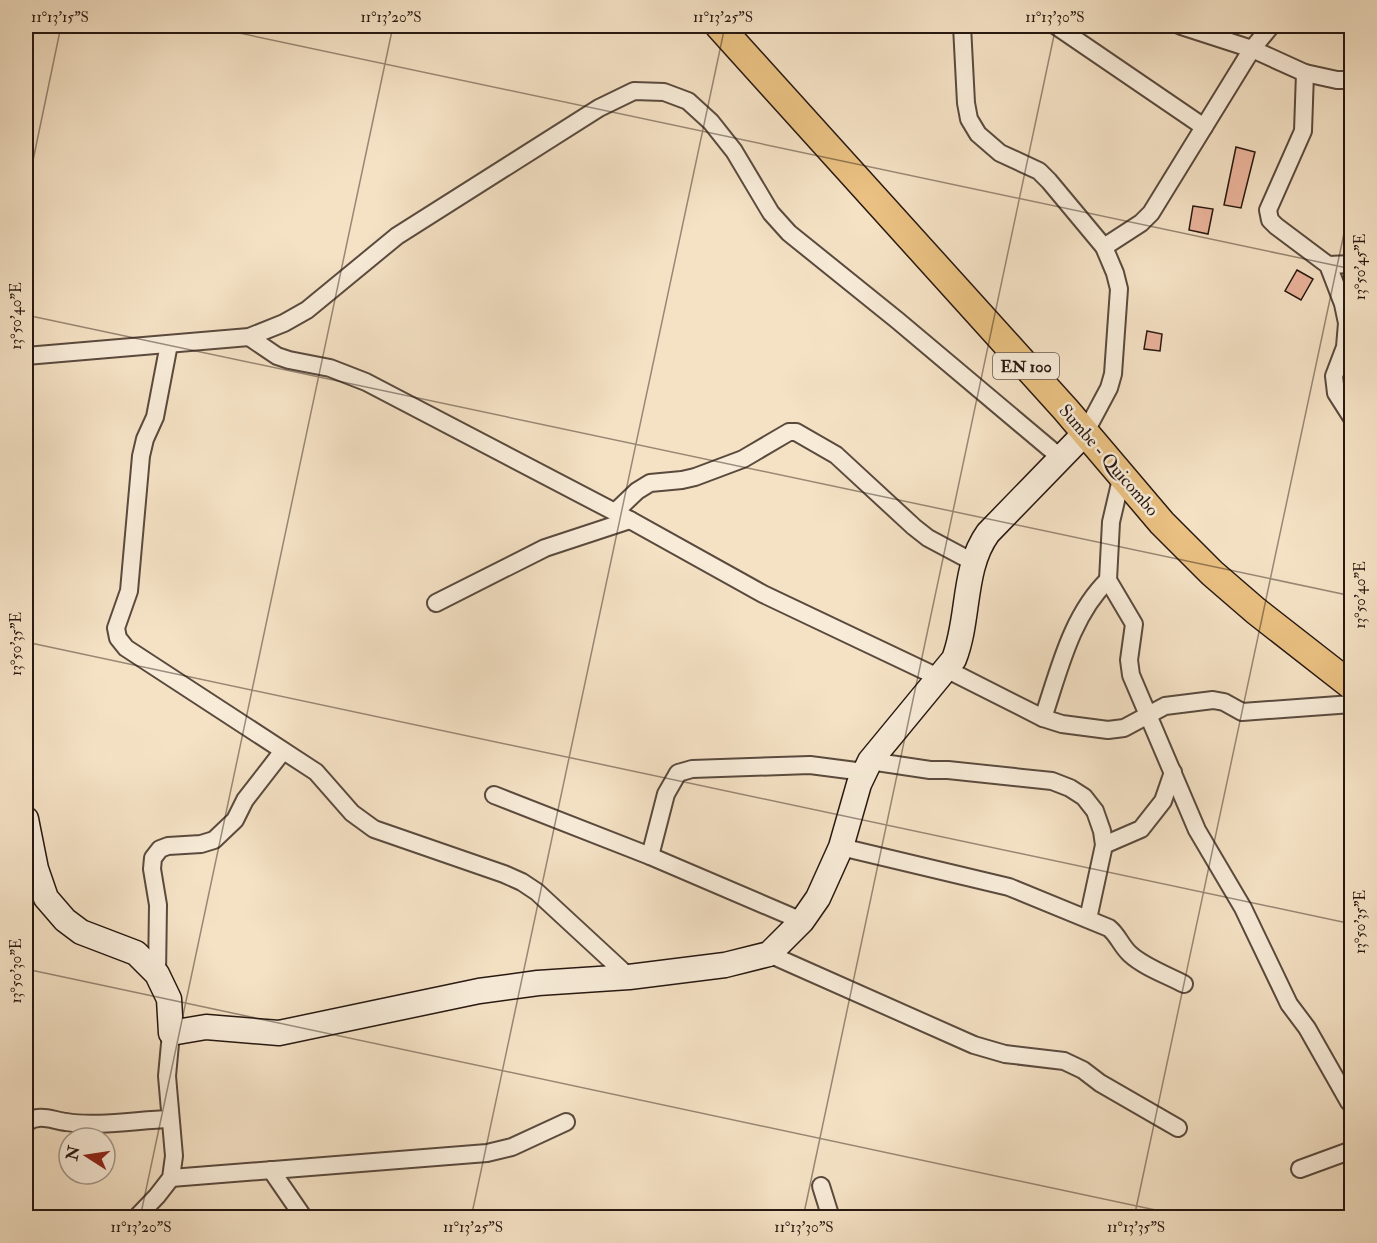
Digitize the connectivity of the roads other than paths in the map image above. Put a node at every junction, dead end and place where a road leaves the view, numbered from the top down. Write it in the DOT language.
graph roads {
  1 [pos="718,26"];
  2 [pos="962,26"];
  3 [pos="1056,26"];
  4 [pos="1181,26"];
  5 [pos="1269,27"];
  6 [pos="1252,49"];
  7 [pos="1305,73"];
  8 [pos="1352,80"];
  9 [pos="1204,128"];
  10 [pos="1104,248"];
  11 [pos="1352,264"];
  12 [pos="1328,265"];
  13 [pos="249,337"];
  14 [pos="169,344"];
  15 [pos="26,356"];
  16 [pos="1352,418"];
  17 [pos="1084,433"];
  18 [pos="1061,458"];
  19 [pos="1122,475"];
  20 [pos="622,516"];
  21 [pos="973,562"];
  22 [pos="1108,580"];
  23 [pos="436,603"];
  24 [pos="943,674"];
  25 [pos="1352,686"];
  26 [pos="1352,704"];
  27 [pos="1148,714"];
  28 [pos="1043,718"];
  29 [pos="283,751"];
  30 [pos="867,766"];
  31 [pos="1173,772"];
  32 [pos="494,795"];
  33 [pos="26,819"];
  34 [pos="1104,845"];
  35 [pos="841,847"];
  36 [pos="650,856"];
  37 [pos="1088,919"];
  38 [pos="802,921"];
  39 [pos="769,954"];
  40 [pos="157,974"];
  41 [pos="629,977"];
  42 [pos="1184,984"];
  43 [pos="171,1033"];
  44 [pos="1349,1102"];
  45 [pos="169,1119"];
  46 [pos="567,1122"];
  47 [pos="26,1123"];
  48 [pos="1178,1128"];
  49 [pos="1352,1150"];
  50 [pos="1300,1169"];
  51 [pos="271,1170"];
  52 [pos="171,1178"];
  53 [pos="822,1186"];
  54 [pos="136,1218"];
  55 [pos="304,1218"];
  56 [pos="831,1218"];
  1 -- 17 [label="main road, Sumbe - Quicombo / EN 100"];
  2 -- 10 [label="street"];
  3 -- 9 [label="street"];
  4 -- 6 [label="street"];
  5 -- 6 [label="street"];
  6 -- 7 [label="street"];
  6 -- 9 [label="street"];
  7 -- 8 [label="street"];
  7 -- 12 [label="street"];
  9 -- 10 [label="street"];
  10 -- 17 [label="street"];
  11 -- 12 [label="street"];
  12 -- 16 [label="street"];
  13 -- 14 [label="street"];
  13 -- 18 [label="street"];
  13 -- 20 [label="street"];
  14 -- 15 [label="street"];
  14 -- 29 [label="street"];
  17 -- 18 [label="street"];
  17 -- 19 [label="main road, Sumbe - Quicombo / EN 100"];
  18 -- 21 [label="street"];
  19 -- 22 [label="street"];
  19 -- 25 [label="main road, Sumbe - Quicombo / EN 100"];
  20 -- 21 [label="street"];
  20 -- 23 [label="street"];
  20 -- 24 [label="street"];
  21 -- 24 [label="street"];
  22 -- 27 [label="street"];
  22 -- 28 [label="street"];
  24 -- 28 [label="street"];
  24 -- 30 [label="street"];
  26 -- 27 [label="street"];
  27 -- 28 [label="street"];
  27 -- 31 [label="street"];
  29 -- 40 [label="street"];
  29 -- 41 [label="street"];
  30 -- 34 [label="street"];
  30 -- 35 [label="street"];
  30 -- 36 [label="street"];
  31 -- 34 [label="street"];
  31 -- 44 [label="street"];
  32 -- 36 [label="street"];
  33 -- 40 [label="street"];
  34 -- 37 [label="street"];
  35 -- 37 [label="street"];
  35 -- 38 [label="street"];
  36 -- 38 [label="street"];
  37 -- 42 [label="street"];
  38 -- 39 [label="street"];
  39 -- 41 [label="street"];
  39 -- 48 [label="street"];
  40 -- 43 [label="street"];
  41 -- 43 [label="street"];
  43 -- 45 [label="street"];
  45 -- 47 [label="street"];
  45 -- 52 [label="street"];
  46 -- 51 [label="street"];
  49 -- 50 [label="street"];
  51 -- 52 [label="street"];
  51 -- 55 [label="street"];
  52 -- 54 [label="street"];
  53 -- 56 [label="street"];
}
